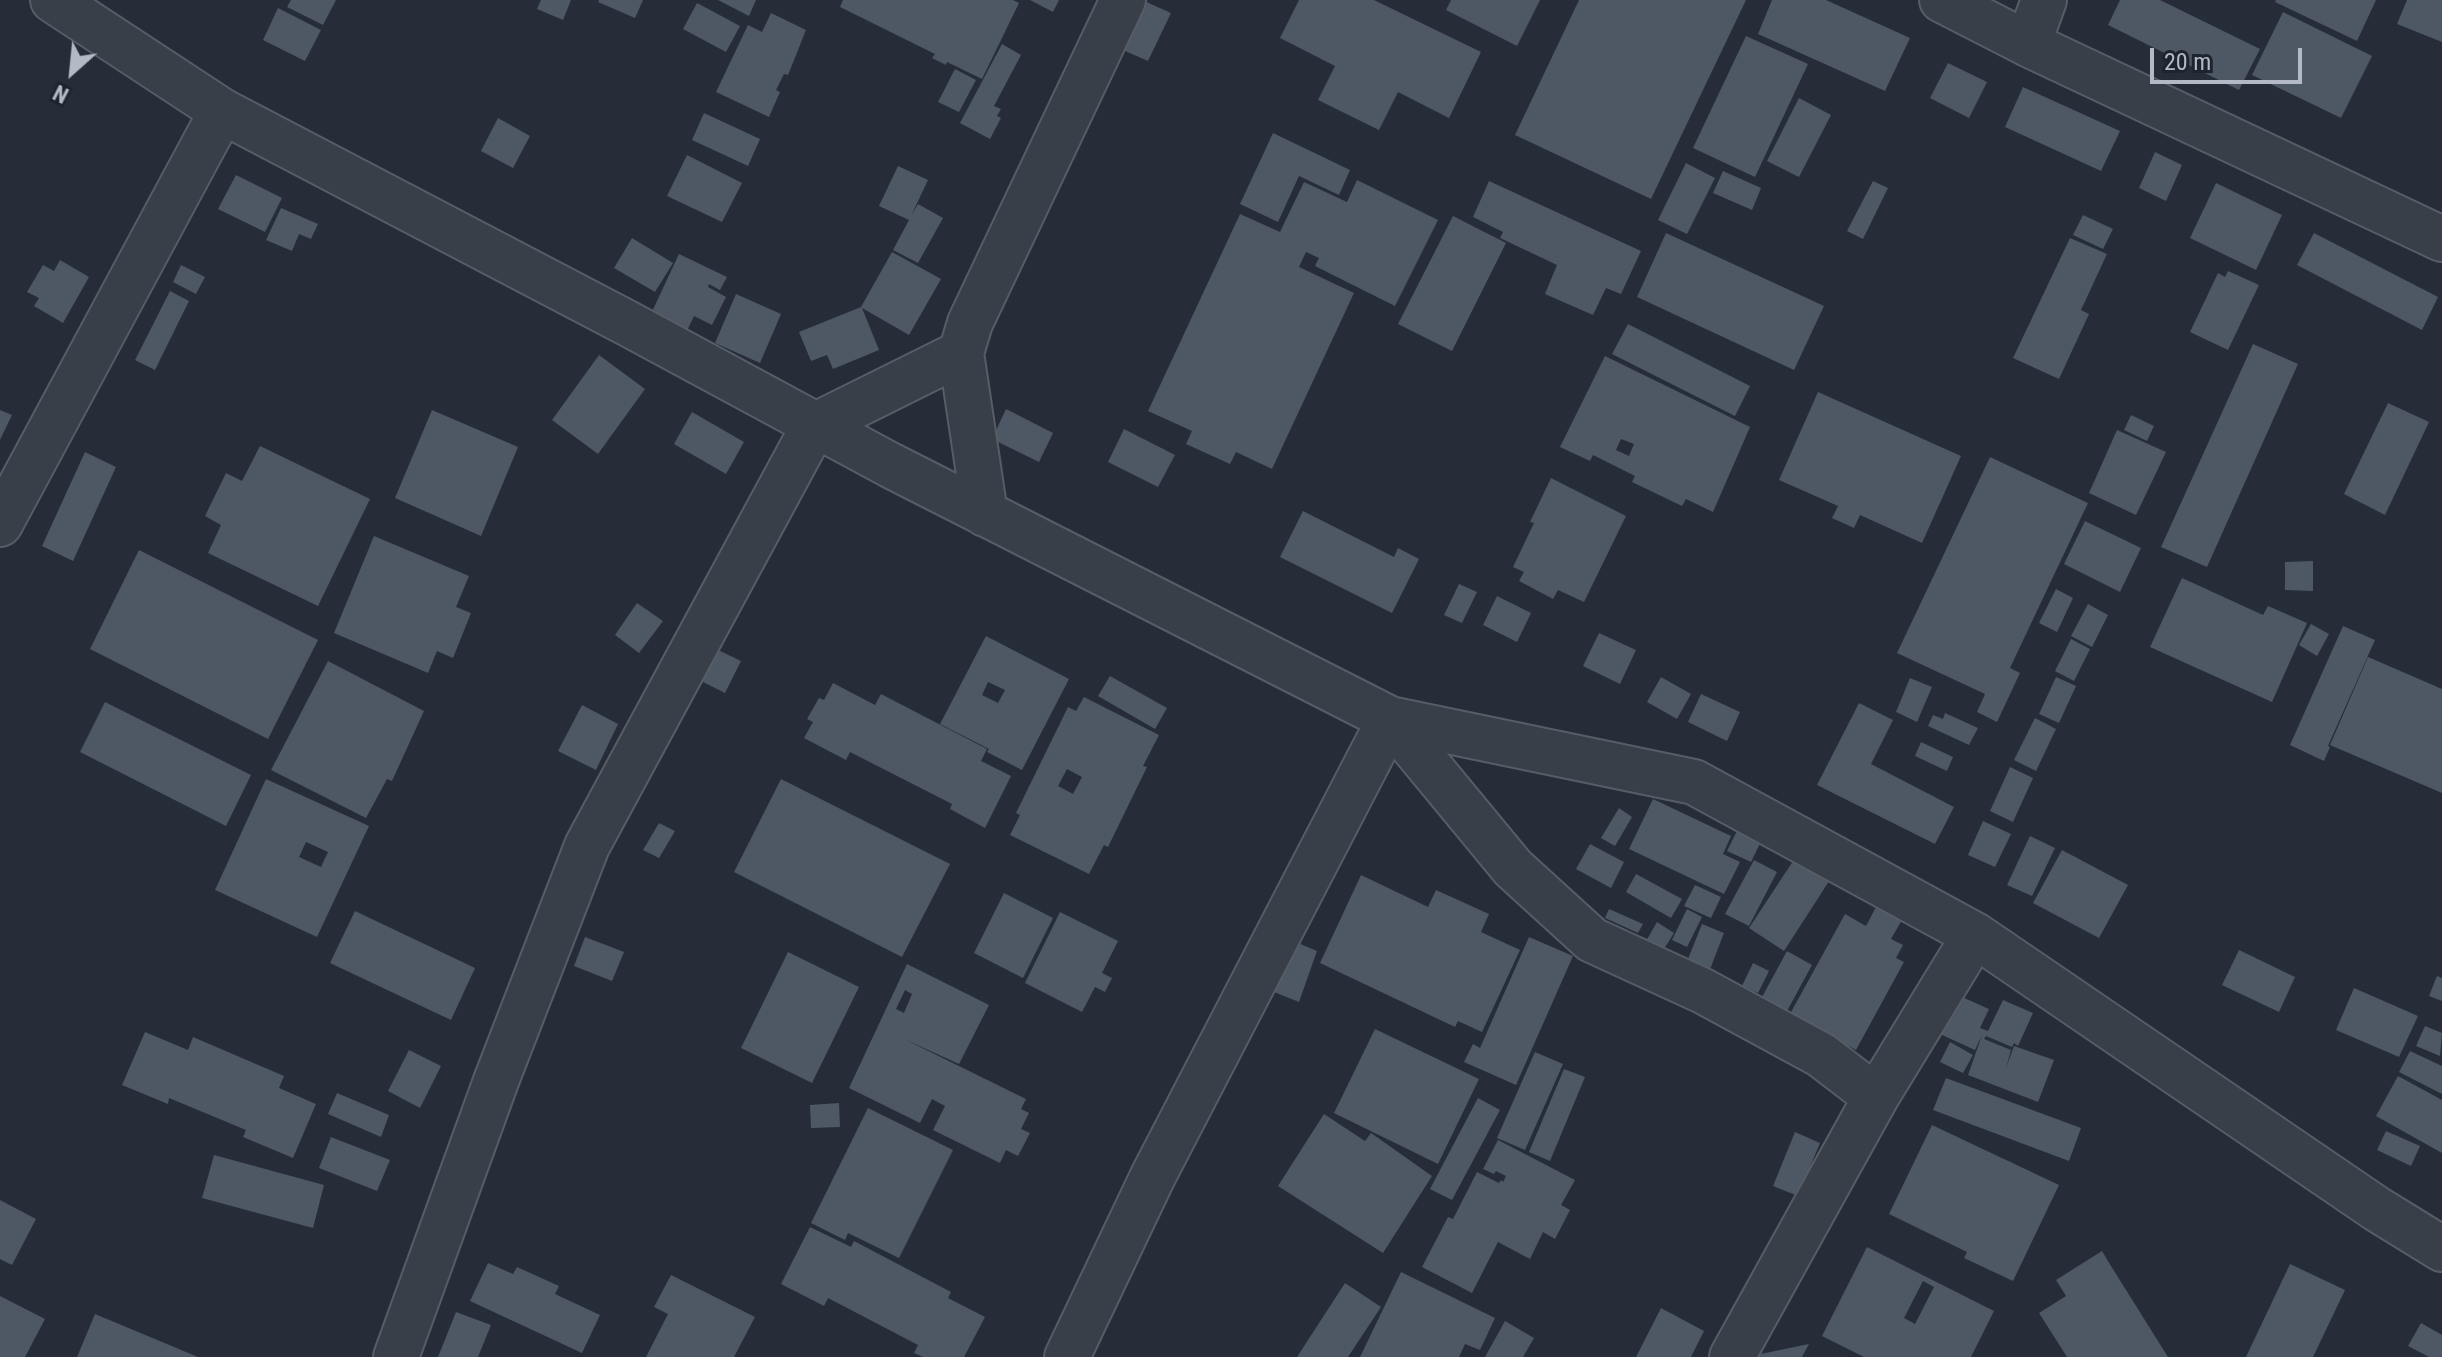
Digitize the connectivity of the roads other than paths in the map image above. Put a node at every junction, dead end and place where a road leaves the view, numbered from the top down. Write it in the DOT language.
graph roads {
  1 [pos="53,0"];
  2 [pos="1123,0"];
  3 [pos="1942,0"];
  4 [pos="2044,0"];
  5 [pos="2028,44"];
  6 [pos="222,111"];
  7 [pos="2442,239"];
  8 [pos="961,353"];
  9 [pos="814,426"];
  10 [pos="985,514"];
  11 [pos="0,524"];
  12 [pos="1390,719"];
  13 [pos="1975,935"];
  14 [pos="1876,1097"];
  15 [pos="2442,1249"];
  16 [pos="396,1357"];
  17 [pos="1067,1357"];
  18 [pos="1732,1357"];
  1 -- 6 [label="street"];
  2 -- 8 [label="street"];
  3 -- 5 [label="street"];
  4 -- 5 [label="street"];
  5 -- 7 [label="street"];
  6 -- 9 [label="street"];
  6 -- 11 [label="street"];
  8 -- 9 [label="street"];
  8 -- 10 [label="street"];
  9 -- 10 [label="street"];
  9 -- 16 [label="street"];
  10 -- 12 [label="street"];
  12 -- 13 [label="street"];
  12 -- 14 [label="street"];
  12 -- 17 [label="street"];
  13 -- 14 [label="street"];
  13 -- 15 [label="street"];
  14 -- 18 [label="street"];
}
